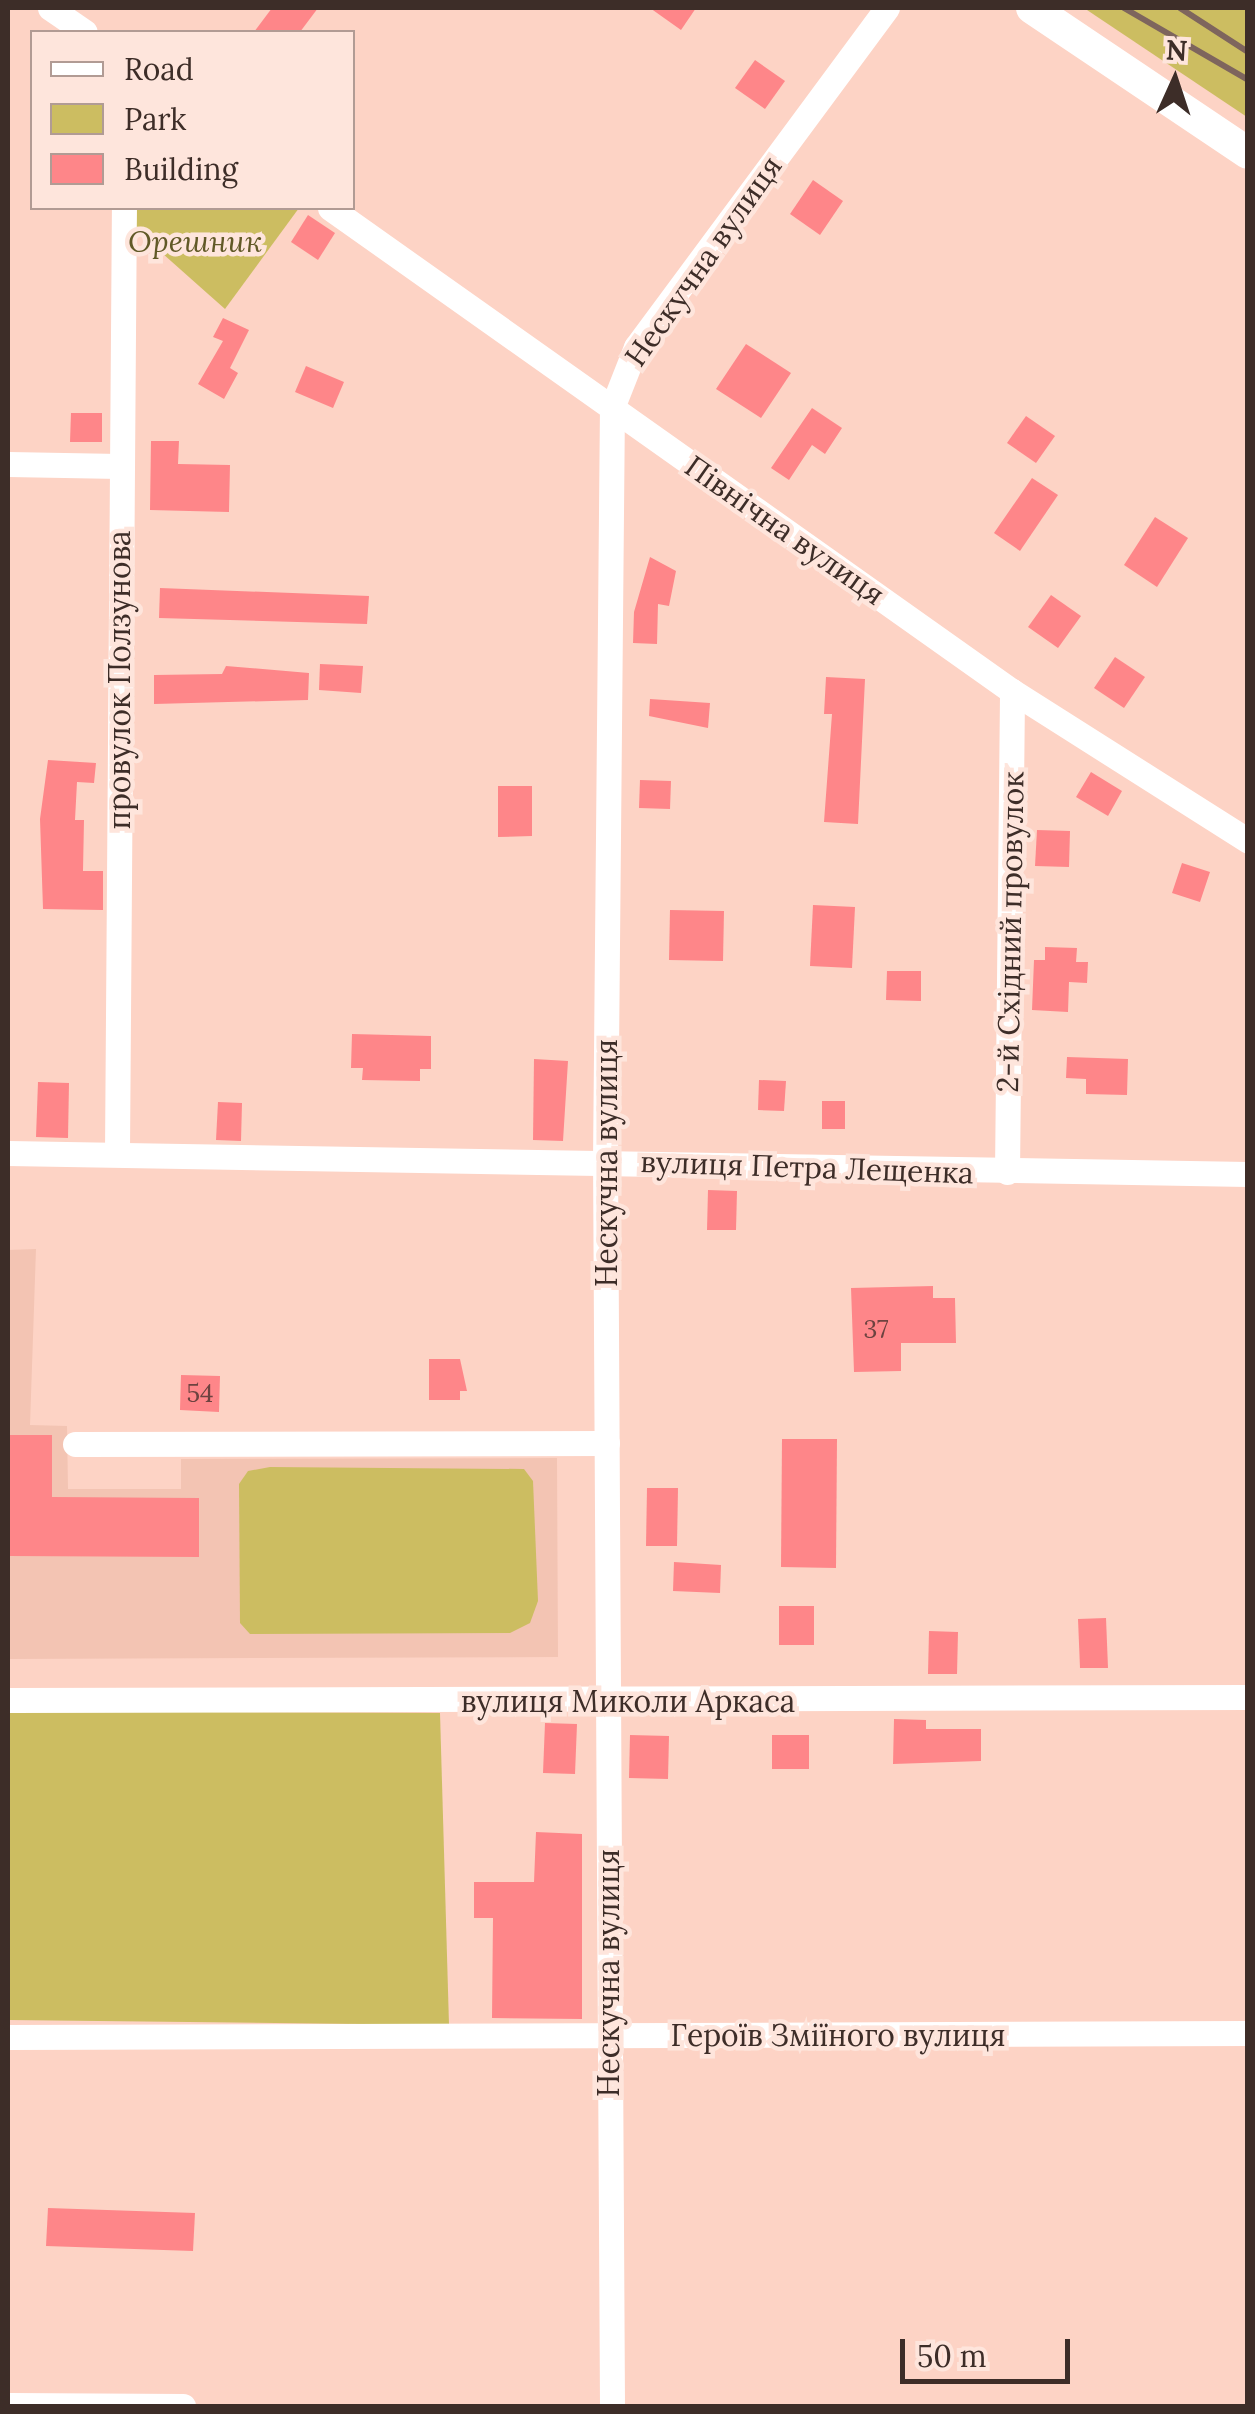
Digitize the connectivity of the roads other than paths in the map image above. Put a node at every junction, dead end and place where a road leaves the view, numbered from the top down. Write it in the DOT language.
graph roads {
  1 [pos="50,8"];
  2 [pos="887,8"];
  3 [pos="1032,8"];
  4 [pos="82,30"];
  5 [pos="1248,153"];
  6 [pos="124,210"];
  7 [pos="333,210"];
  8 [pos="612,408"];
  9 [pos="8,464"];
  10 [pos="120,466"];
  11 [pos="1012,691"];
  12 [pos="1248,841"];
  13 [pos="117,1152"];
  14 [pos="8,1154"];
  15 [pos="605,1162"];
  16 [pos="1007,1172"];
  17 [pos="1248,1174"];
  18 [pos="75,1444"];
  19 [pos="607,1444"];
  20 [pos="1248,1697"];
  21 [pos="8,1700"];
  22 [pos="607,1702"];
  23 [pos="1248,2032"];
  24 [pos="8,2036"];
  25 [pos="607,2036"];
  26 [pos="8,2405"];
  27 [pos="182,2406"];
  28 [pos="612,2406"];
  1 -- 4 [label="street"];
  2 -- 8 [label="street, Нескучна вулиця"];
  3 -- 5 [label="main road"];
  6 -- 10 [label="street, провулок Ползунова"];
  7 -- 8 [label="street, Північна вулиця"];
  8 -- 11 [label="street, Північна вулиця"];
  8 -- 15 [label="street, Нескучна вулиця"];
  9 -- 10 [label="street"];
  10 -- 13 [label="street, провулок Ползунова"];
  11 -- 12 [label="street, Північна вулиця"];
  11 -- 16 [label="street, 2-й Східний провулок"];
  13 -- 14 [label="street, вулиця Петра Лещенка"];
  13 -- 15 [label="street, вулиця Петра Лещенка"];
  15 -- 16 [label="street, вулиця Петра Лещенка"];
  15 -- 19 [label="street, Нескучна вулиця"];
  16 -- 17 [label="street, вулиця Петра Лещенка"];
  18 -- 19 [label="street"];
  19 -- 22 [label="street, Нескучна вулиця"];
  20 -- 22 [label="street, вулиця Миколи Аркаса"];
  21 -- 22 [label="street, вулиця Миколи Аркаса"];
  22 -- 25 [label="street, Нескучна вулиця"];
  23 -- 25 [label="street, Героїв Зміїного вулиця"];
  24 -- 25 [label="street, Героїв Зміїного вулиця"];
  25 -- 28 [label="street, Нескучна вулиця"];
  26 -- 27 [label="street"];
}
